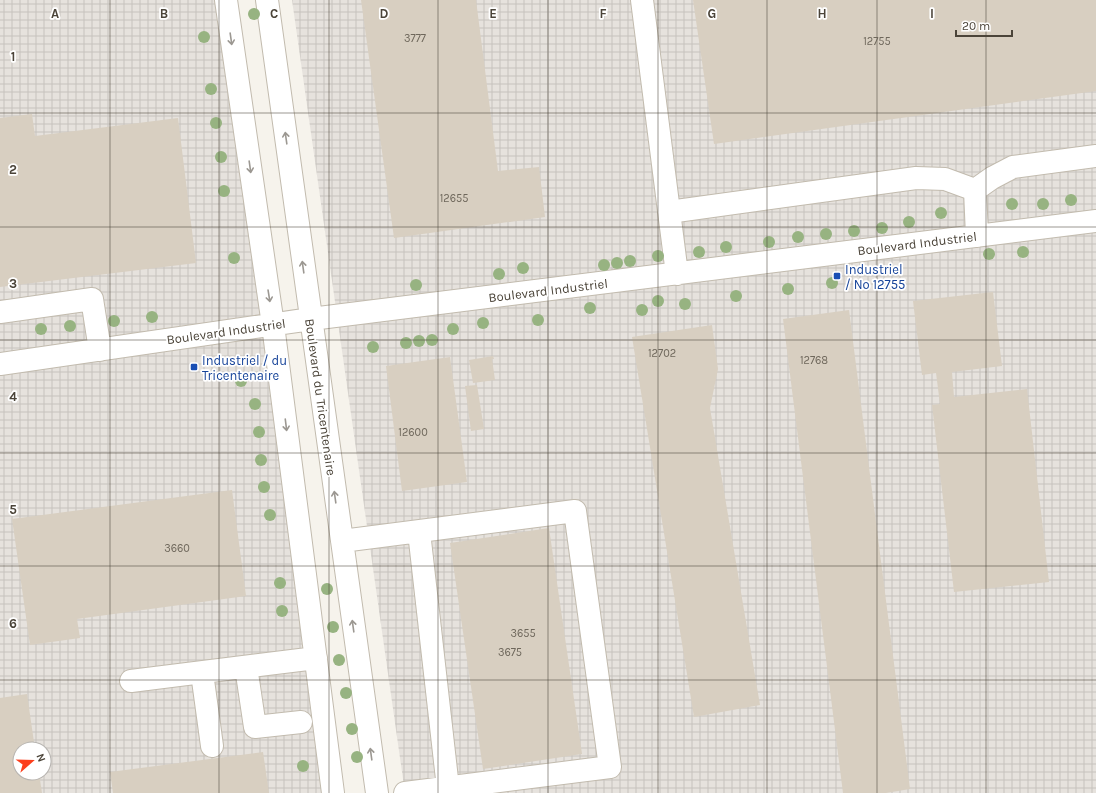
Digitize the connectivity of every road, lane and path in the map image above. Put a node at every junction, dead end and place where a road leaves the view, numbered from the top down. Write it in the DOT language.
graph roads {
  1 [pos="226,0"];
  2 [pos="267,0"];
  3 [pos="642,0"];
  4 [pos="1096,156"];
  5 [pos="975,190"];
  6 [pos="669,212"];
  7 [pos="1096,221"];
  8 [pos="977,236"];
  9 [pos="677,274"];
  10 [pos="0,312"];
  11 [pos="311,319"];
  12 [pos="273,325"];
  13 [pos="100,350"];
  14 [pos="0,364"];
  15 [pos="419,532"];
  16 [pos="342,541"];
  17 [pos="316,658"];
  18 [pos="246,668"];
  19 [pos="202,673"];
  20 [pos="130,681"];
  21 [pos="301,722"];
  22 [pos="212,746"];
  23 [pos="448,788"];
  24 [pos="333,793"];
  25 [pos="377,793"];
  26 [pos="405,793"];
  1 -- 12 [label="street, one-way"];
  11 -- 2 [label="street, Boulevard du Tricentenaire, one-way"];
  3 -- 6 [label="street"];
  4 -- 5 [label="street"];
  5 -- 6 [label="street"];
  5 -- 8 [label="street"];
  6 -- 9 [label="street"];
  7 -- 8 [label="street, Boulevard Industriel"];
  8 -- 9 [label="street, Boulevard Industriel"];
  9 -- 11 [label="street, Boulevard Industriel"];
  10 -- 13 [label="street"];
  11 -- 12 [label="street, Boulevard Industriel"];
  16 -- 11 [label="street, Boulevard du Tricentenaire, one-way"];
  12 -- 13 [label="street, Boulevard Industriel"];
  12 -- 17 [label="street, one-way"];
  13 -- 14 [label="street, Boulevard Industriel"];
  15 -- 16 [label="street"];
  15 -- 23 [label="street"];
  15 -- 23 [label="street"];
  25 -- 16 [label="street, Boulevard du Tricentenaire, one-way"];
  17 -- 18 [label="street"];
  17 -- 24 [label="street"];
  18 -- 19 [label="street"];
  18 -- 21 [label="street"];
  19 -- 20 [label="street"];
  19 -- 22 [label="street"];
  23 -- 26 [label="street"];
}
